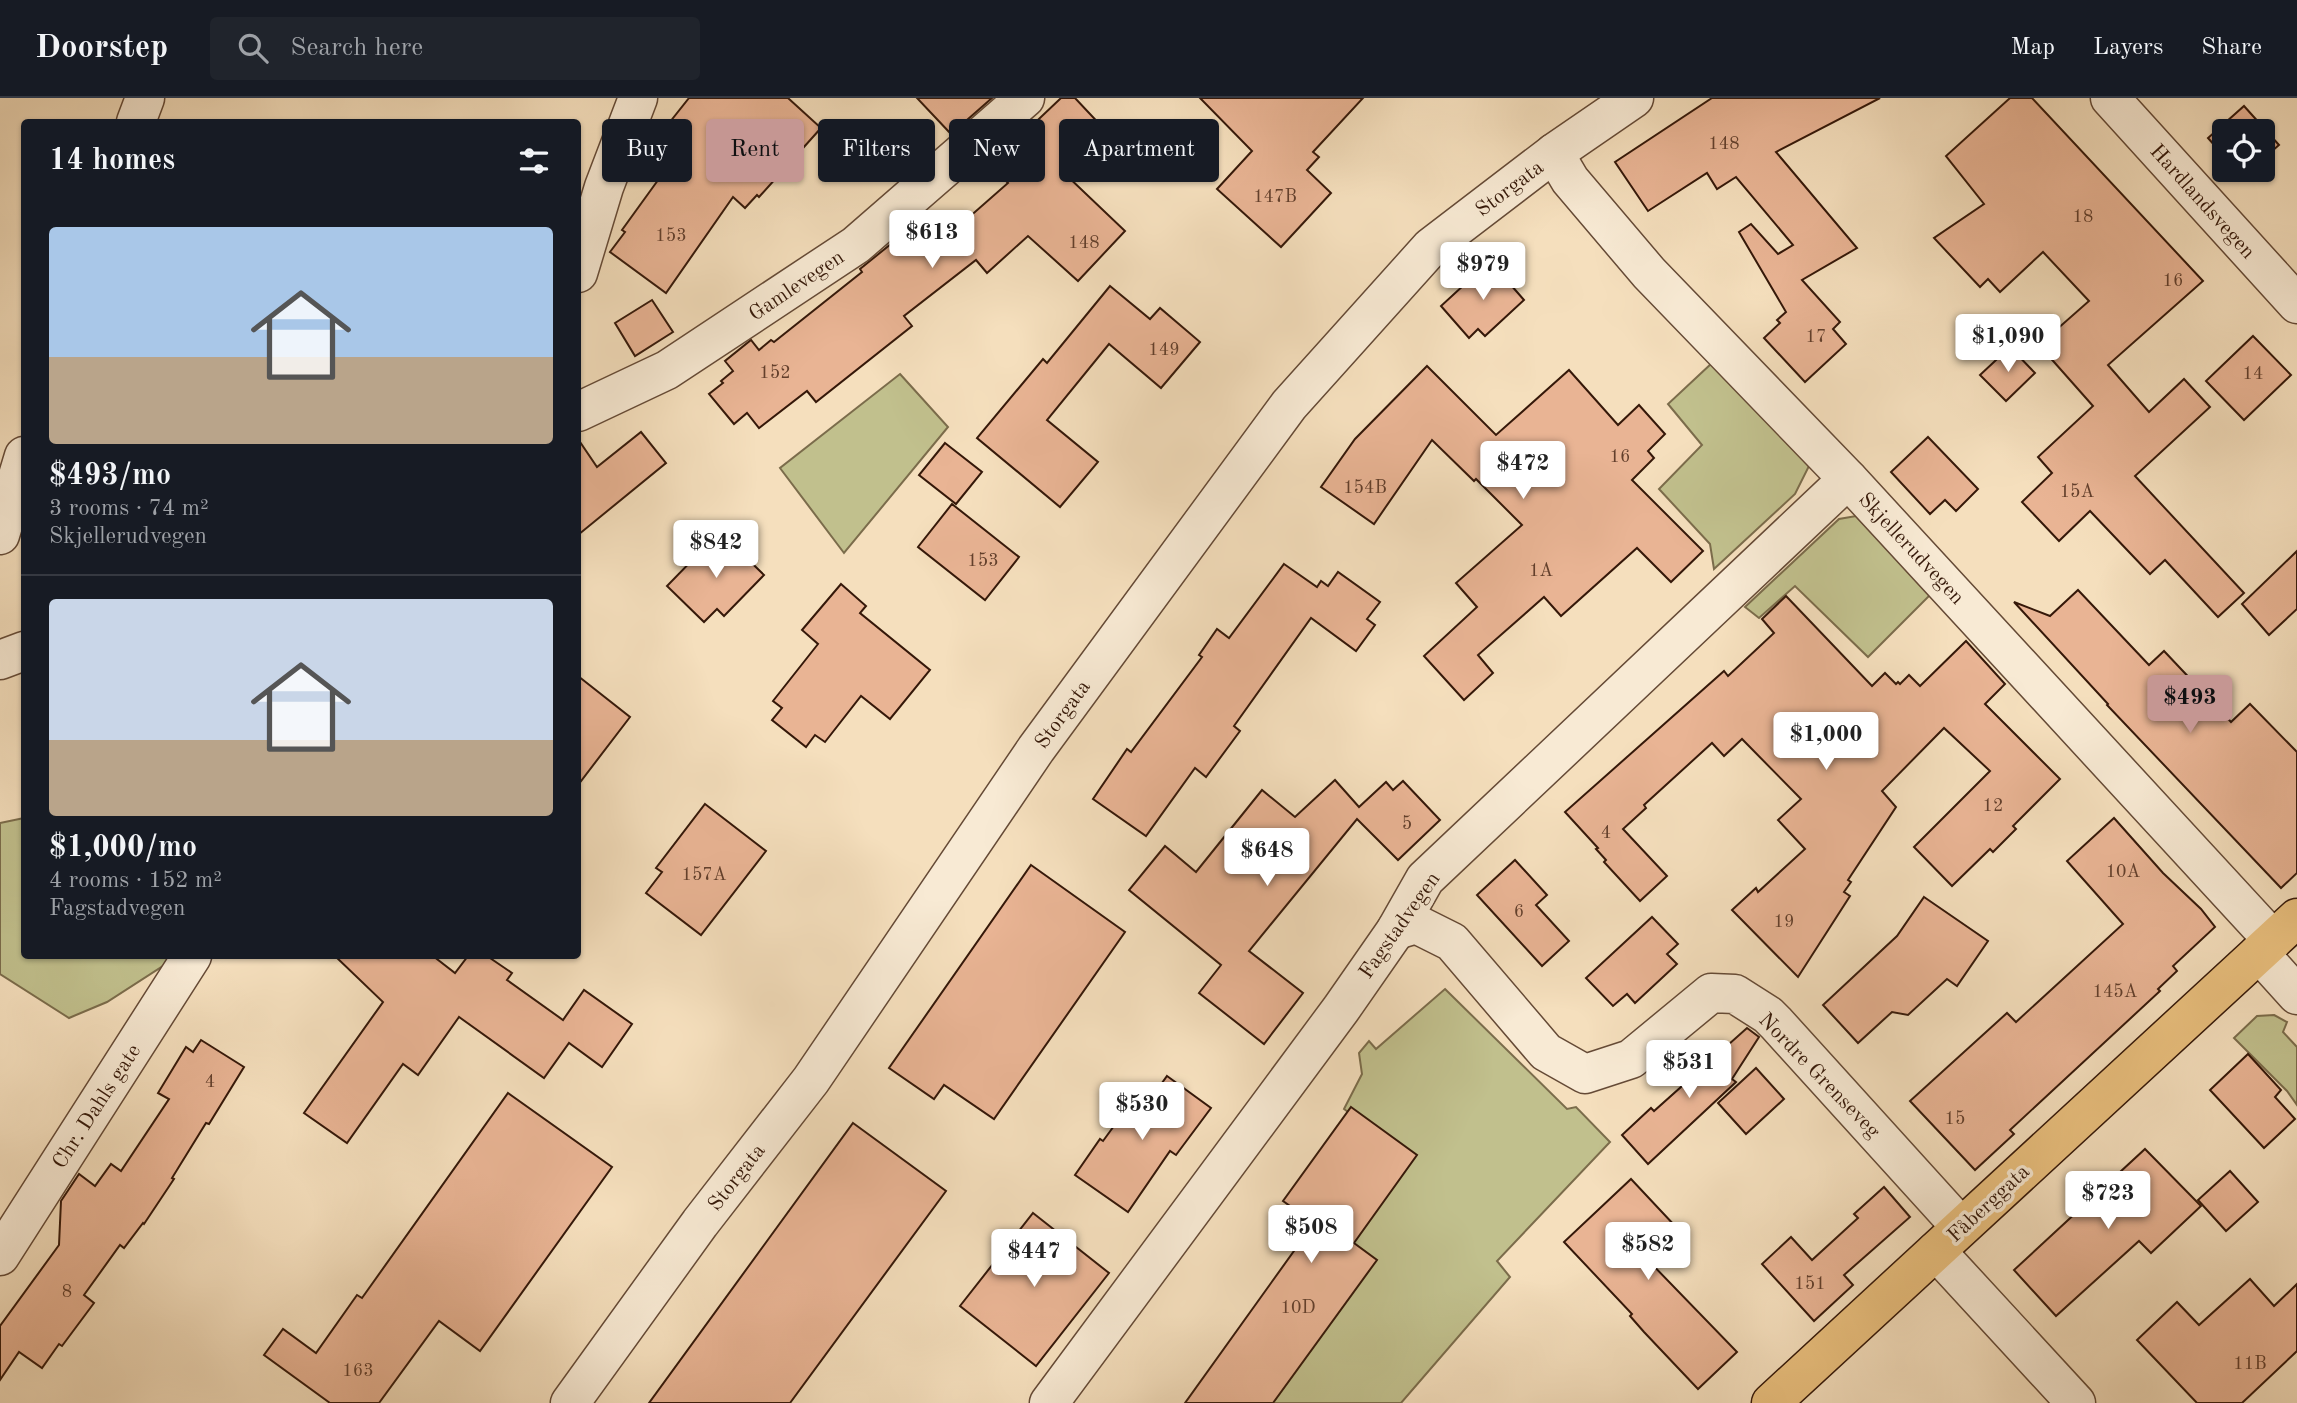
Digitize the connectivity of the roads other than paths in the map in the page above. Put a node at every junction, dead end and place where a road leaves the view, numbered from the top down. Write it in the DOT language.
graph roads {
  1 [pos="145,98"];
  2 [pos="638,98"];
  3 [pos="1025,98"];
  4 [pos="1634,98"];
  5 [pos="2110,98"];
  6 [pos="137,119"];
  7 [pos="1554,153"];
  8 [pos="581,263"];
  9 [pos="2297,304"];
  10 [pos="581,411"];
  11 [pos="21,466"];
  12 [pos="1848,479"];
  13 [pos="0,535"];
  14 [pos="21,652"];
  15 [pos="0,660"];
  16 [pos="1396,930"];
  17 [pos="2277,937"];
  18 [pos="190,959"];
  19 [pos="2297,995"];
  20 [pos="14,1219"];
  21 [pos="1948,1239"];
  22 [pos="0,1256"];
  23 [pos="570,1403"];
  24 [pos="1049,1403"];
  25 [pos="1771,1403"];
  26 [pos="2076,1403"];
  1 -- 6 [label="street"];
  2 -- 8 [label="street"];
  3 -- 10 [label="street, Gamlevegen"];
  4 -- 7 [label="street, Storgata"];
  5 -- 9 [label="street, Hardlandsvegen"];
  7 -- 12 [label="street, Skjellerudvegen"];
  7 -- 23 [label="street, Storgata"];
  11 -- 13 [label="street"];
  12 -- 16 [label="street, Fagstadvegen"];
  12 -- 17 [label="street, Skjellerudvegen"];
  14 -- 15 [label="street"];
  16 -- 21 [label="street, Nordre Grenseveg"];
  16 -- 24 [label="street, Fagstadvegen"];
  17 -- 19 [label="street, Skjellerudvegen"];
  17 -- 21 [label="main road, Fåberggata"];
  18 -- 20 [label="street, Chr. Dahls gate"];
  20 -- 22 [label="street, Chr. Dahls gate"];
  21 -- 25 [label="main road, Fåberggata"];
  21 -- 26 [label="street, Nordre Grenseveg"];
}
